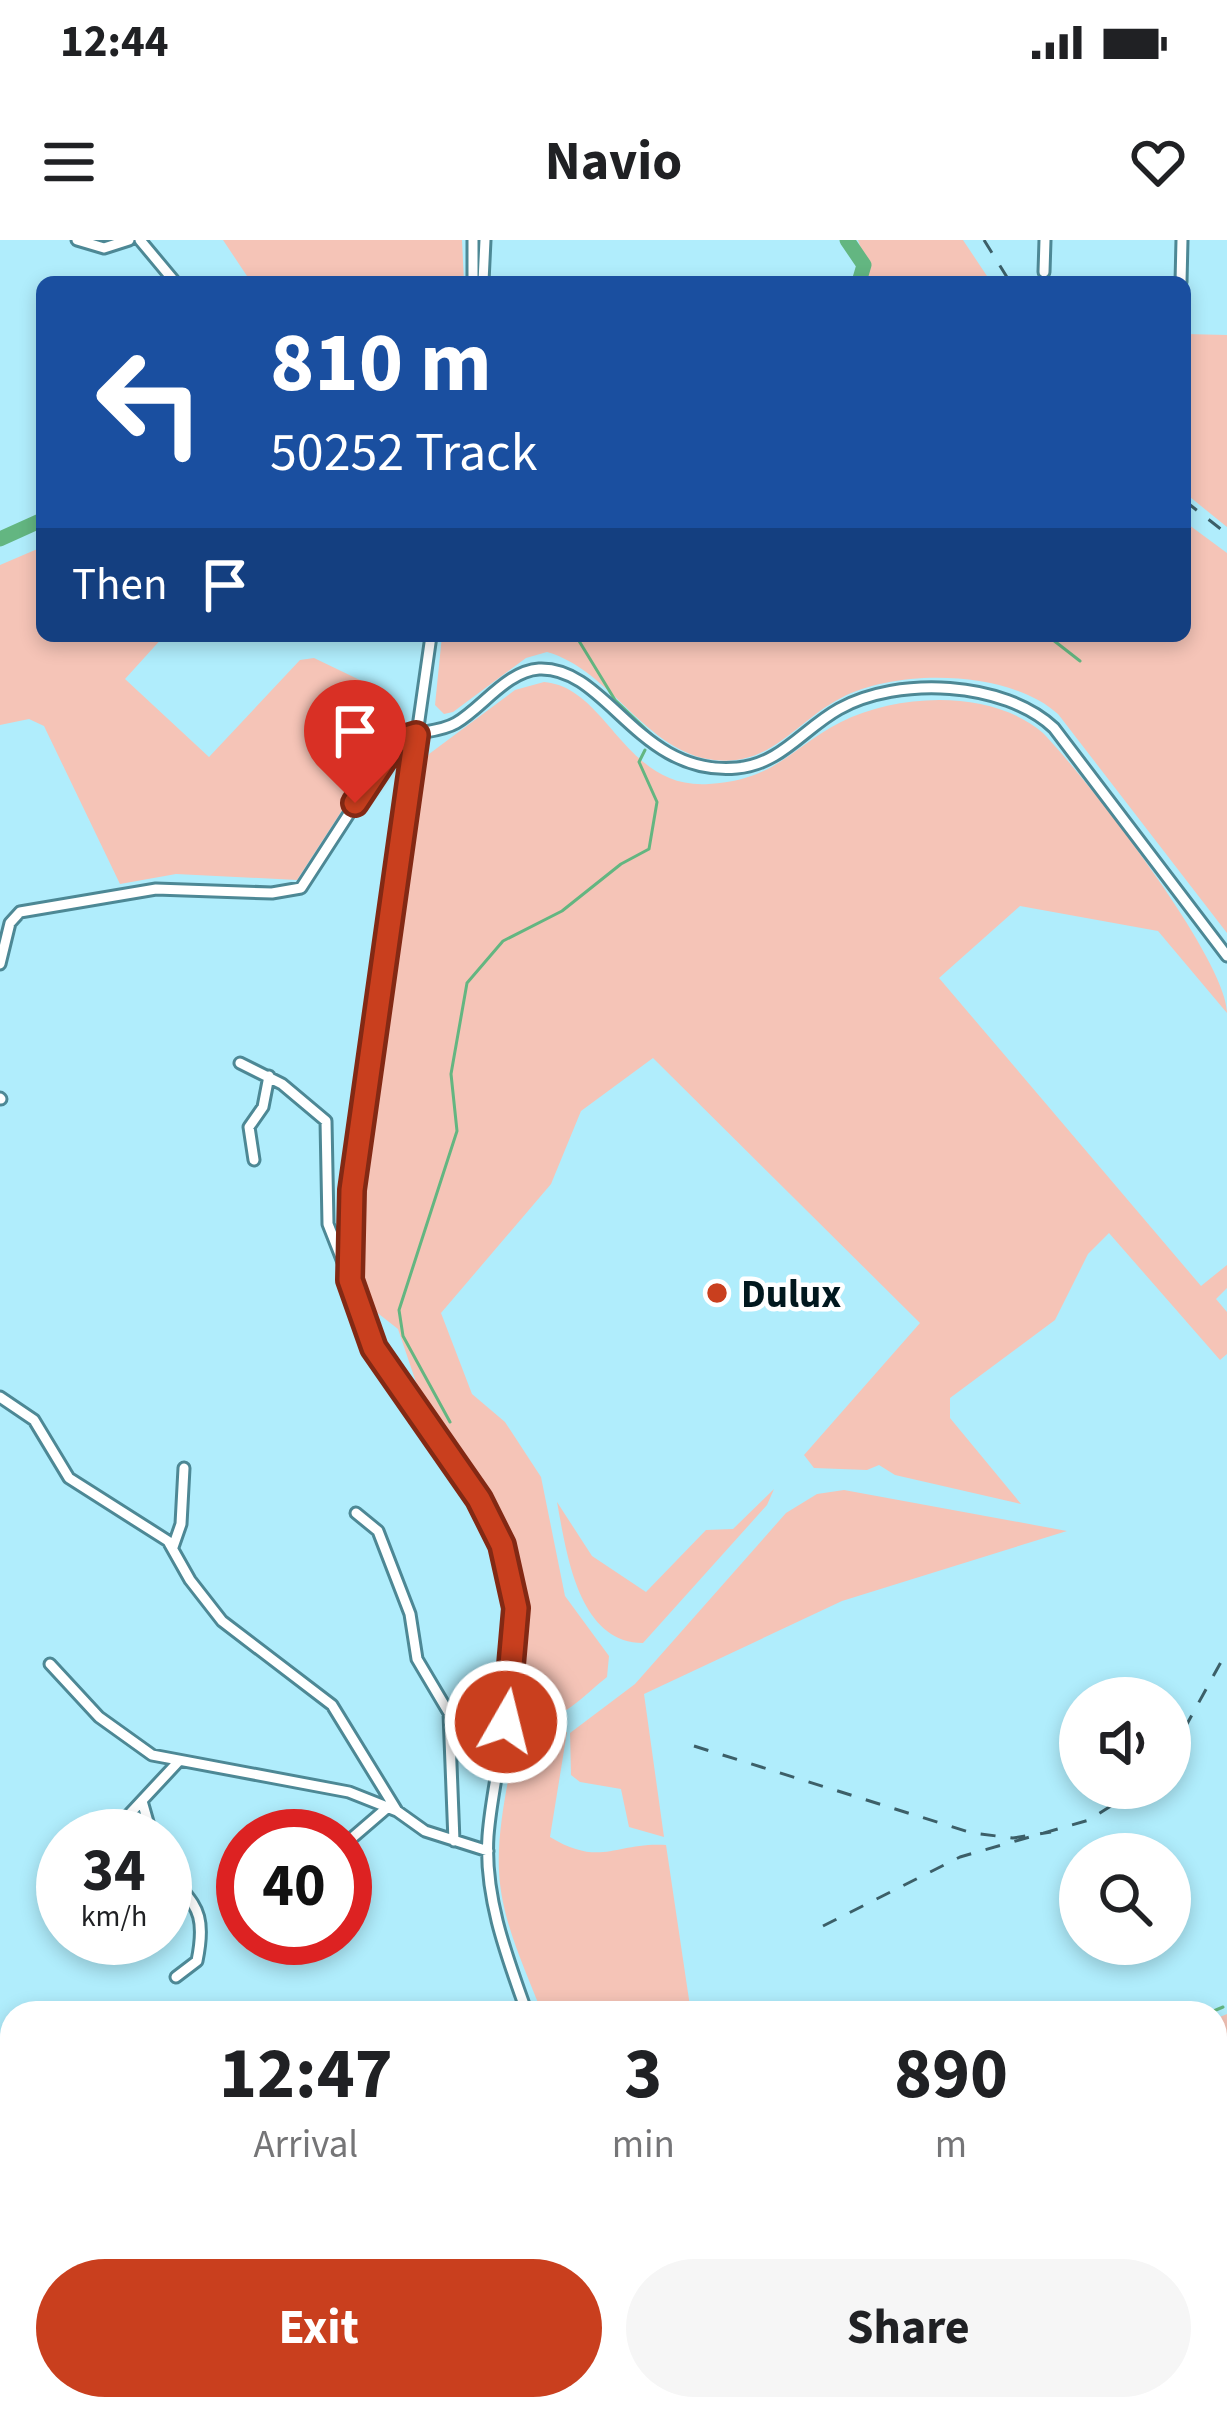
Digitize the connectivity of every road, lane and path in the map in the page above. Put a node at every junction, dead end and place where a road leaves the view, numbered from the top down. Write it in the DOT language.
graph roads {
  1 [pos="77,240"];
  2 [pos="130,240"];
  3 [pos="140,240"];
  4 [pos="473,240"];
  5 [pos="485,240"];
  6 [pos="1045,240"];
  7 [pos="1182,240"];
  8 [pos="1044,272"];
  9 [pos="170,276"];
  10 [pos="473,276"];
  11 [pos="483,276"];
  12 [pos="1181,276"];
  13 [pos="430,642"];
  14 [pos="416,735"];
  15 [pos="1227,956"];
  16 [pos="0,964"];
  17 [pos="240,1063"];
  18 [pos="269,1076"];
  19 [pos="254,1160"];
  20 [pos="350,1280"];
  21 [pos="0,1397"];
  22 [pos="184,1468"];
  23 [pos="356,1513"];
  24 [pos="172,1547"];
  25 [pos="50,1664"];
  26 [pos="178,1762"];
  27 [pos="142,1800"];
  28 [pos="134,1809"];
  29 [pos="144,1809"];
  30 [pos="393,1809"];
  31 [pos="372,1824"];
  32 [pos="454,1841"];
  33 [pos="488,1851"];
  34 [pos="192,1897"];
  35 [pos="192,1962"];
  36 [pos="189,1965"];
  37 [pos="176,1977"];
  38 [pos="523,2001"];
  1 -- 2 [label="street"];
  3 -- 9 [label="street"];
  4 -- 10 [label="street"];
  5 -- 11 [label="street"];
  6 -- 8 [label="street"];
  7 -- 12 [label="street"];
  13 -- 14 [label="street"];
  14 -- 15 [label="street"];
  14 -- 16 [label="street"];
  14 -- 20 [label="street"];
  17 -- 18 [label="street"];
  18 -- 19 [label="street"];
  18 -- 20 [label="street"];
  20 -- 33 [label="street"];
  21 -- 24 [label="street"];
  22 -- 24 [label="street"];
  23 -- 32 [label="street"];
  24 -- 30 [label="street"];
  25 -- 26 [label="street"];
  26 -- 27 [label="street"];
  26 -- 30 [label="street"];
  27 -- 28 [label="street"];
  27 -- 29 [label="street"];
  30 -- 31 [label="street"];
  30 -- 32 [label="street"];
  32 -- 33 [label="street"];
  33 -- 38 [label="street"];
  34 -- 35 [label="street"];
  36 -- 37 [label="street"];
}
